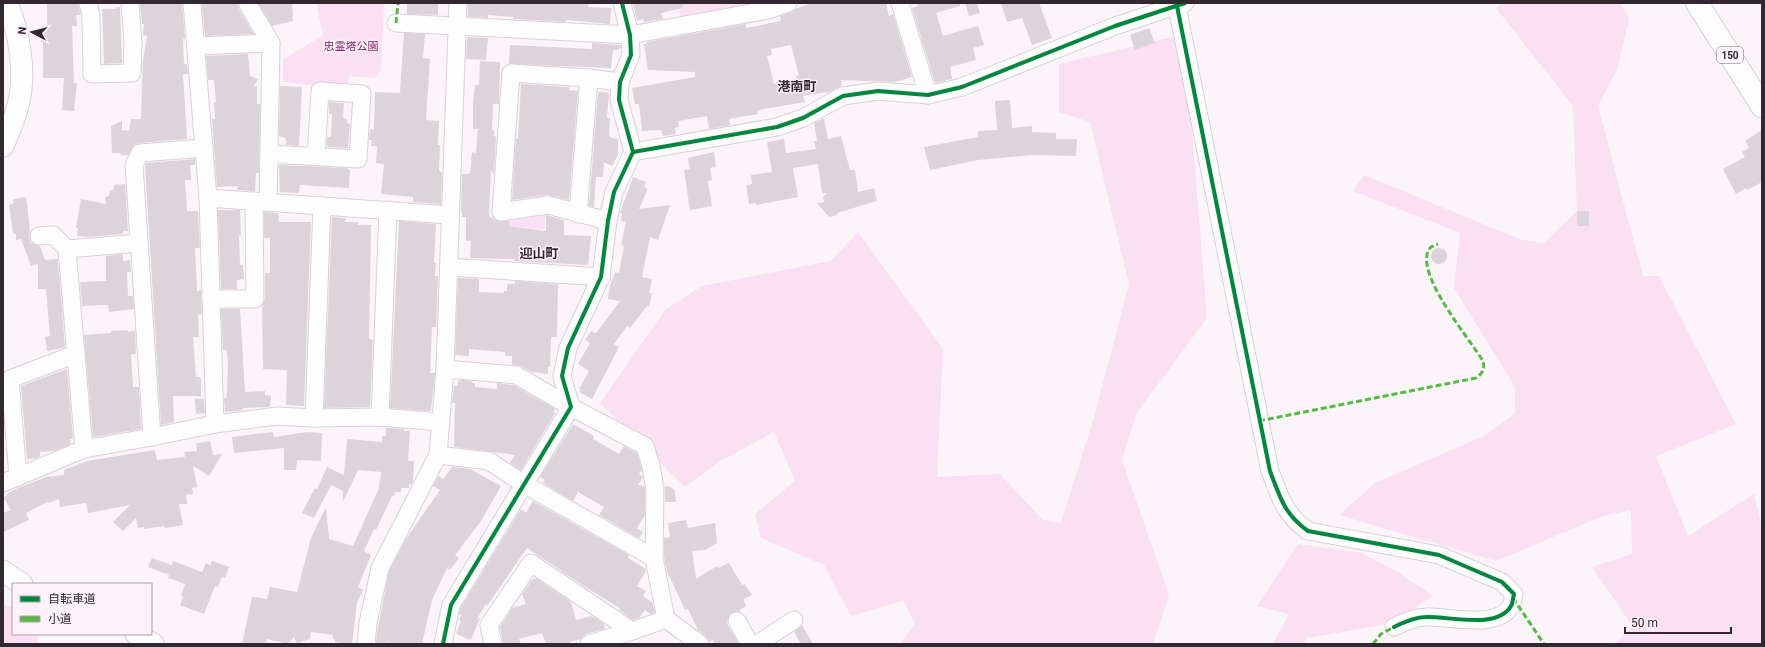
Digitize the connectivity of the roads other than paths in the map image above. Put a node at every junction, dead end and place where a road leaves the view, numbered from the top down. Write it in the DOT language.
graph roads {
  1 [pos="7,3"];
  2 [pos="88,3"];
  3 [pos="130,3"];
  4 [pos="192,3"];
  5 [pos="248,3"];
  6 [pos="458,3"];
  7 [pos="622,3"];
  8 [pos="788,3"];
  9 [pos="900,3"];
  10 [pos="1697,3"];
  11 [pos="1181,5"];
  12 [pos="396,23"];
  13 [pos="457,26"];
  14 [pos="630,35"];
  15 [pos="271,43"];
  16 [pos="196,46"];
  17 [pos="589,78"];
  18 [pos="620,82"];
  19 [pos="928,95"];
  20 [pos="1762,106"];
  21 [pos="3,146"];
  22 [pos="204,148"];
  23 [pos="633,152"];
  24 [pos="269,154"];
  25 [pos="316,156"];
  26 [pos="208,198"];
  27 [pos="261,202"];
  28 [pos="322,206"];
  29 [pos="388,210"];
  30 [pos="578,214"];
  31 [pos="450,215"];
  32 [pos="608,221"];
  33 [pos="39,236"];
  34 [pos="140,243"];
  35 [pos="67,249"];
  36 [pos="449,267"];
  37 [pos="601,277"];
  38 [pos="211,299"];
  39 [pos="76,354"];
  40 [pos="445,369"];
  41 [pos="571,408"];
  42 [pos="380,417"];
  43 [pos="314,418"];
  44 [pos="441,422"];
  45 [pos="215,424"];
  46 [pos="152,437"];
  47 [pos="84,449"];
  48 [pos="438,455"];
  49 [pos="10,480"];
  50 [pos="524,484"];
  51 [pos="654,558"];
  52 [pos="3,571"];
  53 [pos="21,583"];
  54 [pos="666,619"];
  55 [pos="737,620"];
  56 [pos="794,620"];
  57 [pos="1394,627"];
  58 [pos="632,631"];
  59 [pos="138,635"];
  60 [pos="153,644"];
  61 [pos="366,644"];
  62 [pos="443,644"];
  63 [pos="493,644"];
  64 [pos="589,644"];
  65 [pos="700,644"];
  66 [pos="750,644"];
  67 [pos="757,644"];
  1 -- 21 [label="street"];
  2 -- 3 [label="street"];
  4 -- 16 [label="street"];
  5 -- 15 [label="street"];
  6 -- 13 [label="street"];
  7 -- 14 [label="street"];
  8 -- 14 [label="street"];
  9 -- 19 [label="street"];
  10 -- 20 [label="highway, 150"];
  11 -- 19 [label="street"];
  11 -- 57 [label="street"];
  12 -- 13 [label="street"];
  13 -- 14 [label="street"];
  13 -- 31 [label="street"];
  14 -- 18 [label="street"];
  15 -- 16 [label="street"];
  15 -- 24 [label="street"];
  16 -- 22 [label="street"];
  17 -- 18 [label="street"];
  17 -- 30 [label="street"];
  17 -- 30 [label="street"];
  18 -- 23 [label="street"];
  19 -- 23 [label="street"];
  22 -- 26 [label="street"];
  22 -- 34 [label="street"];
  23 -- 32 [label="street"];
  24 -- 25 [label="street"];
  24 -- 27 [label="street"];
  25 -- 25 [label="street"];
  26 -- 27 [label="street"];
  26 -- 38 [label="street"];
  27 -- 28 [label="street"];
  27 -- 38 [label="street"];
  28 -- 29 [label="street"];
  28 -- 43 [label="street"];
  29 -- 31 [label="street"];
  29 -- 42 [label="street"];
  30 -- 32 [label="street"];
  31 -- 36 [label="street"];
  32 -- 37 [label="street"];
  33 -- 35 [label="street"];
  34 -- 35 [label="street"];
  34 -- 46 [label="street"];
  35 -- 39 [label="street"];
  36 -- 37 [label="street"];
  36 -- 40 [label="street"];
  37 -- 41 [label="street"];
  38 -- 45 [label="street"];
  39 -- 47 [label="street"];
  39 -- 49 [label="street"];
  40 -- 41 [label="street"];
  40 -- 44 [label="street"];
  41 -- 50 [label="street"];
  41 -- 51 [label="street"];
  42 -- 43 [label="street"];
  42 -- 44 [label="street"];
  43 -- 45 [label="street"];
  44 -- 48 [label="street"];
  45 -- 46 [label="street"];
  46 -- 47 [label="street"];
  47 -- 49 [label="street"];
  48 -- 50 [label="street"];
  48 -- 61 [label="street"];
  50 -- 51 [label="street"];
  50 -- 62 [label="street"];
  51 -- 54 [label="street"];
  52 -- 53 [label="street"];
  54 -- 58 [label="street"];
  54 -- 65 [label="street"];
  55 -- 66 [label="street"];
  56 -- 67 [label="street"];
  58 -- 63 [label="street"];
  58 -- 64 [label="street"];
  59 -- 60 [label="street"];
}
